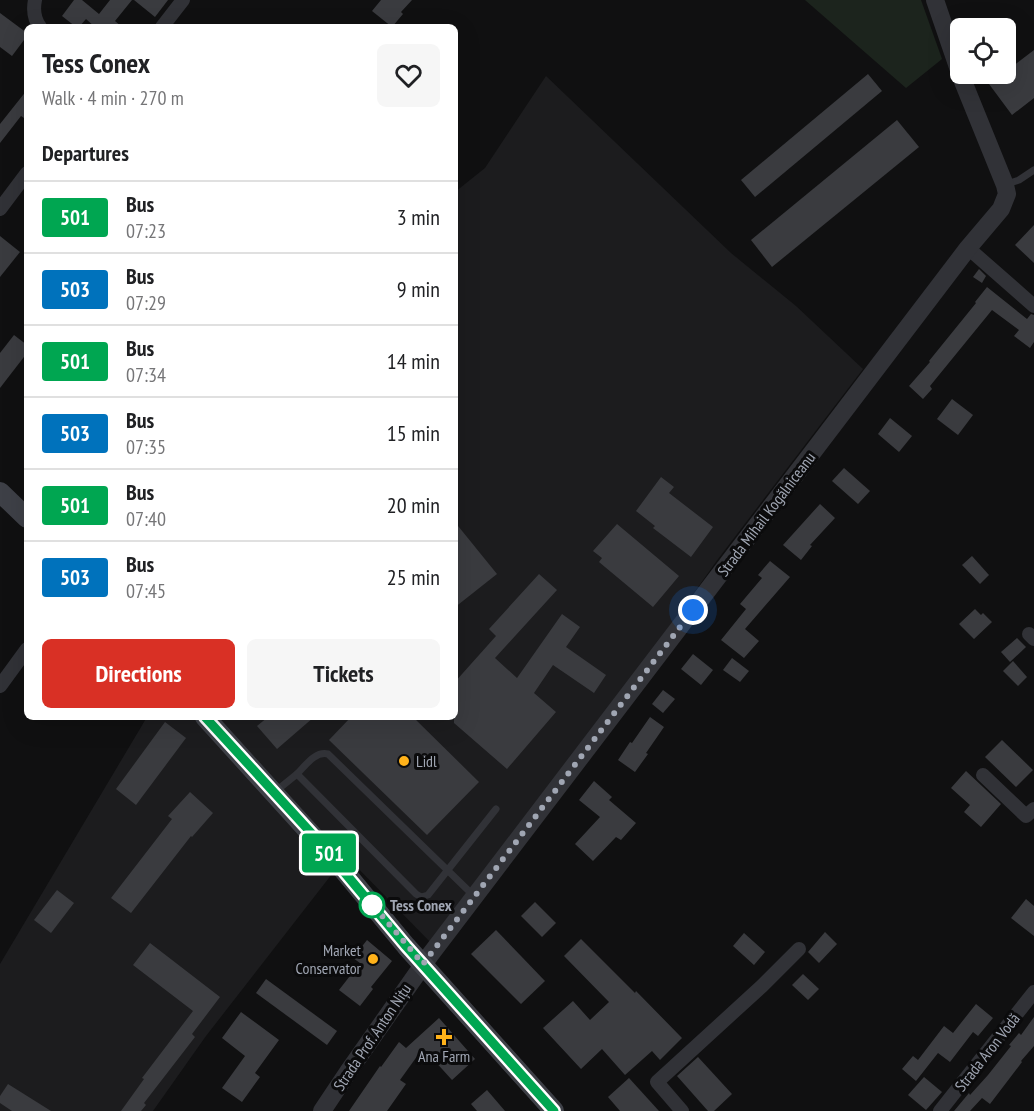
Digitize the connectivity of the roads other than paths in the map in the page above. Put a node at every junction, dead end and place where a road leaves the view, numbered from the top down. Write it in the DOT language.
graph roads {
  1 [pos="35,0"];
  2 [pos="183,0"];
  3 [pos="935,0"];
  4 [pos="38,24"];
  5 [pos="164,24"];
  6 [pos="950,44"];
  7 [pos="964,84"];
  8 [pos="1034,170"];
  9 [pos="24,177"];
  10 [pos="1005,185"];
  11 [pos="0,209"];
  12 [pos="968,248"];
  13 [pos="1034,306"];
  14 [pos="0,492"];
  15 [pos="24,515"];
  16 [pos="24,653"];
  17 [pos="0,686"];
  18 [pos="209,720"];
  19 [pos="297,774"];
  20 [pos="983,775"];
  21 [pos="275,792"];
  22 [pos="496,809"];
  23 [pos="1034,809"];
  24 [pos="448,870"];
  25 [pos="475,897"];
  26 [pos="799,949"];
  27 [pos="423,964"];
  28 [pos="1034,992"];
  29 [pos="322,1111"];
  30 [pos="554,1111"];
  31 [pos="682,1111"];
  32 [pos="940,1111"];
  1 -- 4 [label="street"];
  2 -- 5 [label="street"];
  3 -- 6 [label="street"];
  7 -- 10 [label="street"];
  8 -- 10 [label="lane"];
  9 -- 11 [label="street"];
  10 -- 12 [label="street, Strada Mihail Kogălniceanu"];
  12 -- 13 [label="street"];
  12 -- 25 [label="street, Strada Mihail Kogălniceanu"];
  14 -- 15 [label="main road"];
  16 -- 17 [label="street"];
  18 -- 21 [label="main road"];
  19 -- 21 [label="lane"];
  19 -- 24 [label="lane"];
  19 -- 24 [label="lane"];
  20 -- 23 [label="street"];
  21 -- 27 [label="main road"];
  22 -- 24 [label="lane"];
  24 -- 25 [label="lane"];
  25 -- 27 [label="street, Strada Mihail Kogălniceanu"];
  26 -- 31 [label="street"];
  27 -- 29 [label="street, Strada Prof. Anton Nițu"];
  27 -- 30 [label="main road"];
  28 -- 32 [label="street, Strada Aron Vodă"];
}
